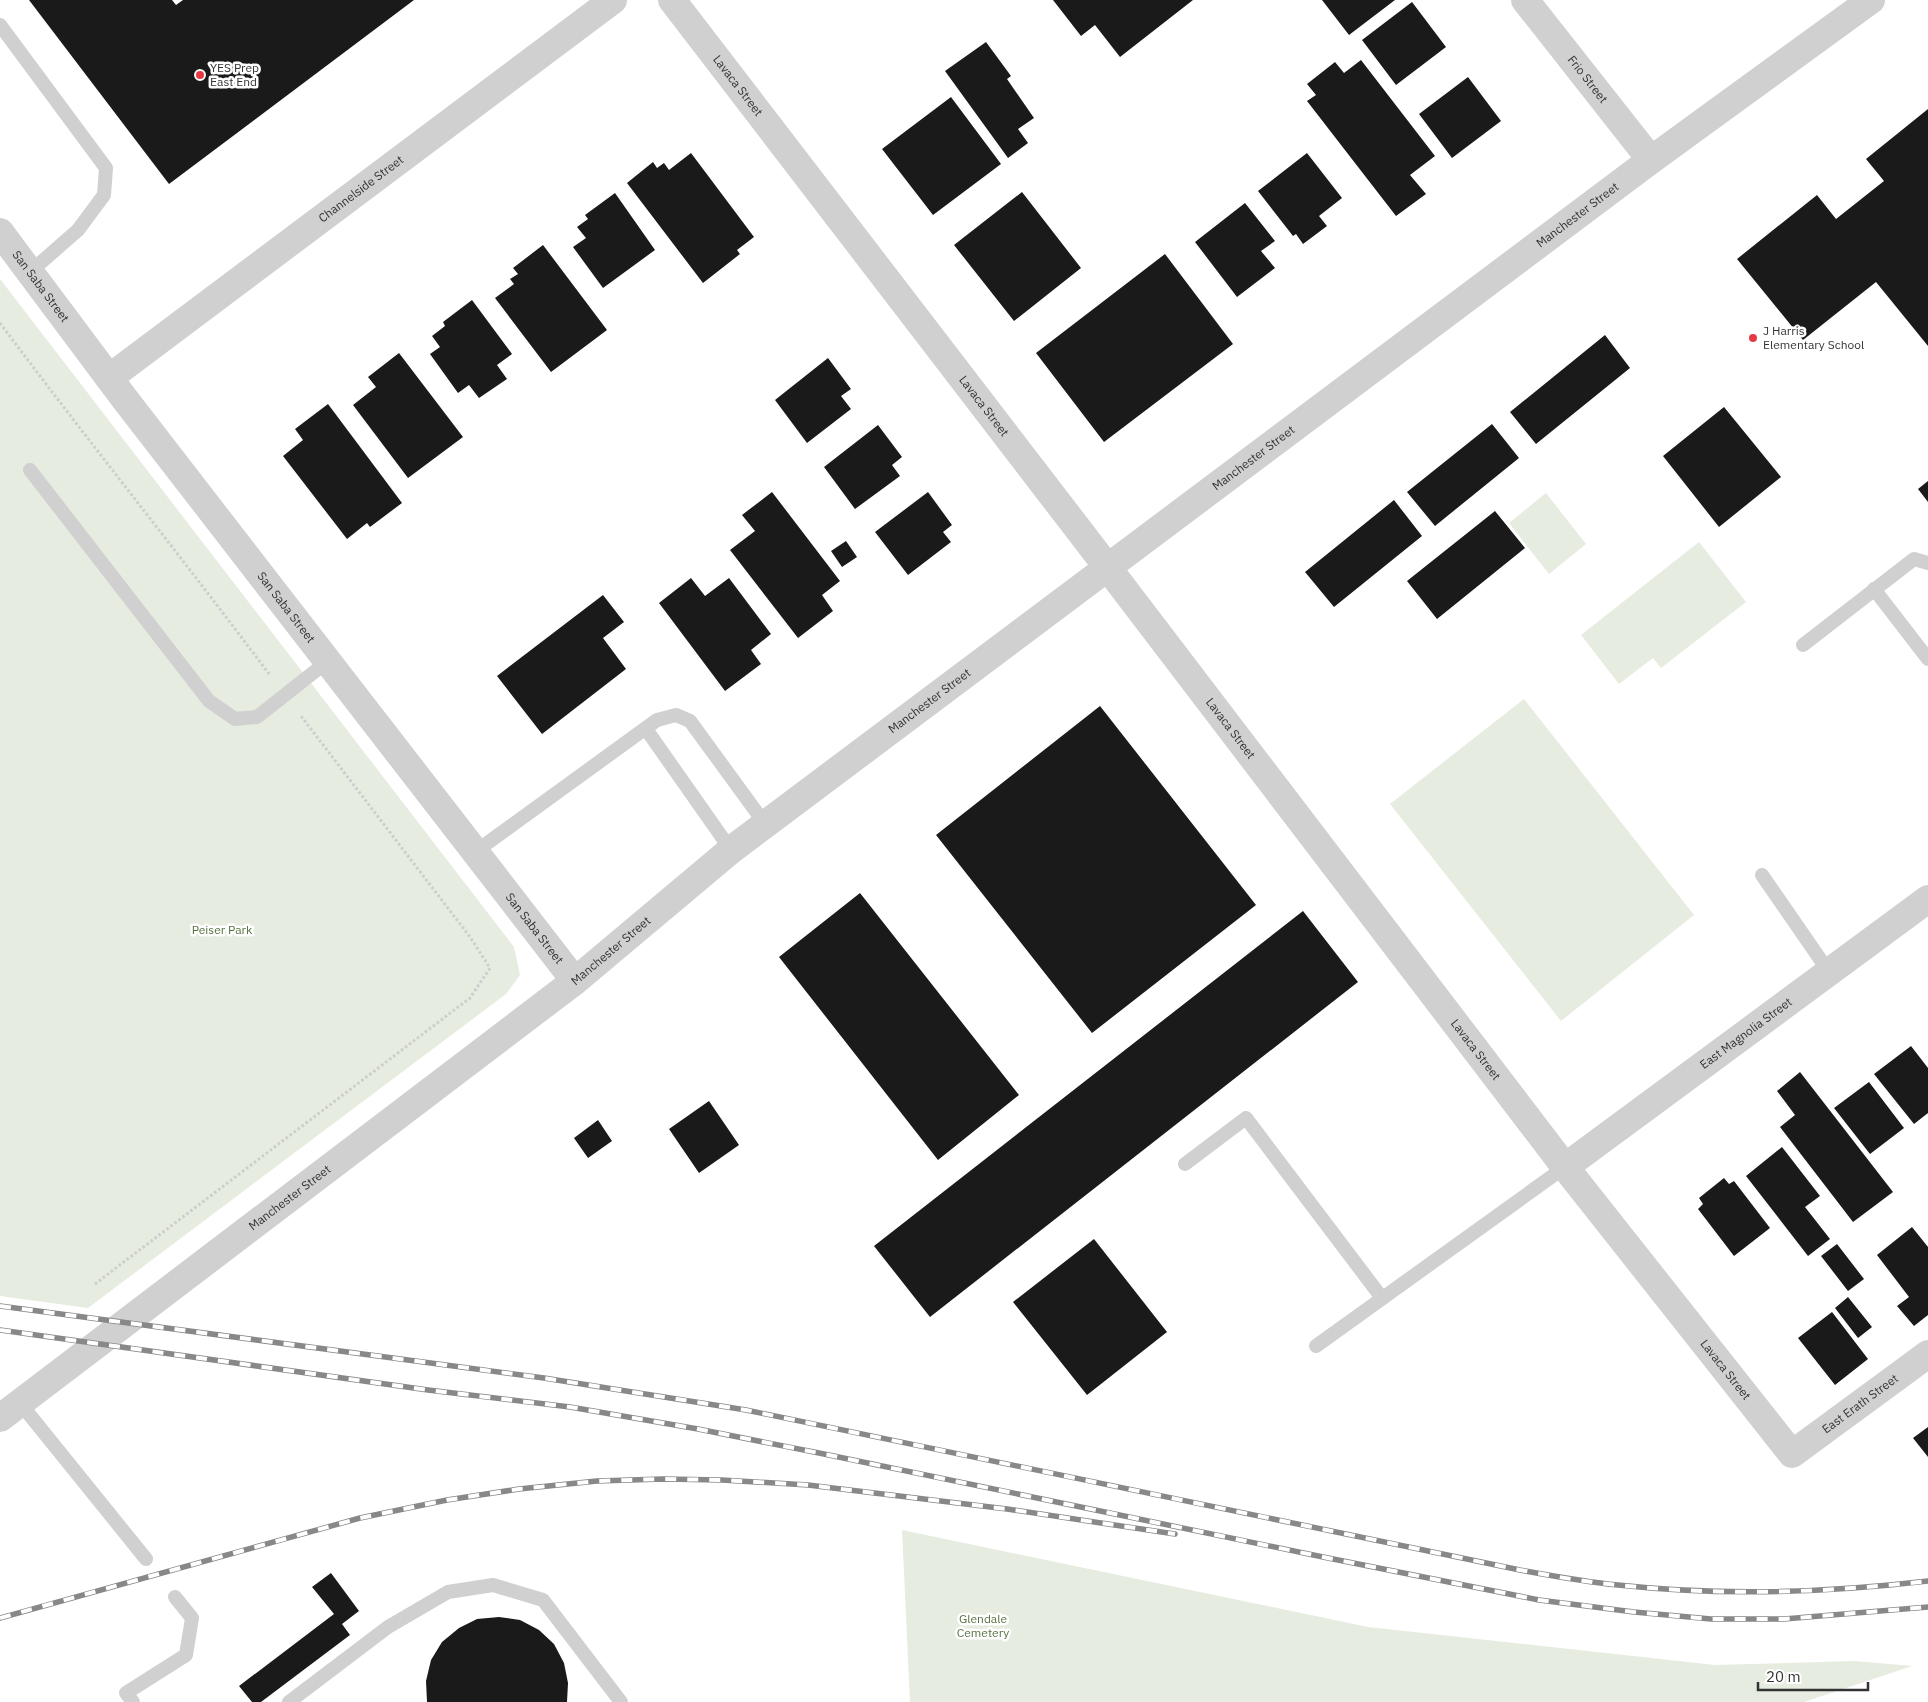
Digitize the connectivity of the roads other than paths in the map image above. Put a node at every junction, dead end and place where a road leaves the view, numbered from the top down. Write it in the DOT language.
graph roads {
  1 [pos="613,0"];
  2 [pos="672,0"];
  3 [pos="1525,0"];
  4 [pos="1871,0"];
  5 [pos="0,25"];
  6 [pos="1651,160"];
  7 [pos="0,232"];
  8 [pos="30,272"];
  9 [pos="109,378"];
  10 [pos="30,470"];
  11 [pos="1928,563"];
  12 [pos="1108,568"];
  13 [pos="1874,589"];
  14 [pos="1803,645"];
  15 [pos="1928,659"];
  16 [pos="328,661"];
  17 [pos="646,729"];
  18 [pos="766,825"];
  19 [pos="731,850"];
  20 [pos="475,852"];
  21 [pos="1762,875"];
  22 [pos="1928,898"];
  23 [pos="1829,972"];
  24 [pos="575,981"];
  25 [pos="1185,1164"];
  26 [pos="1565,1168"];
  27 [pos="1382,1298"];
  28 [pos="1316,1346"];
  29 [pos="1928,1354"];
  30 [pos="10,1410"];
  31 [pos="1792,1454"];
  32 [pos="146,1558"];
  33 [pos="175,1597"];
  34 [pos="133,1702"];
  35 [pos="289,1702"];
  36 [pos="621,1702"];
  1 -- 9 [label="street, Channelside Street"];
  2 -- 12 [label="street, Lavaca Street"];
  3 -- 6 [label="street, Frio Street"];
  4 -- 6 [label="street, Manchester Street"];
  5 -- 8 [label="lane"];
  6 -- 12 [label="street, Manchester Street"];
  7 -- 8 [label="street, San Saba Street"];
  8 -- 9 [label="street, San Saba Street"];
  9 -- 16 [label="street, San Saba Street"];
  10 -- 16 [label="lane"];
  11 -- 13 [label="lane"];
  12 -- 18 [label="street, Manchester Street"];
  12 -- 26 [label="street, Lavaca Street"];
  13 -- 14 [label="lane"];
  13 -- 15 [label="lane"];
  16 -- 20 [label="street, San Saba Street"];
  17 -- 18 [label="lane"];
  17 -- 19 [label="lane"];
  17 -- 20 [label="lane"];
  18 -- 19 [label="street, Manchester Street"];
  19 -- 24 [label="street, Manchester Street"];
  20 -- 24 [label="street, San Saba Street"];
  21 -- 23 [label="lane"];
  22 -- 23 [label="street, East Magnolia Street"];
  23 -- 26 [label="street, East Magnolia Street"];
  24 -- 30 [label="street, Manchester Street"];
  25 -- 27 [label="lane"];
  26 -- 27 [label="lane"];
  26 -- 31 [label="street, Lavaca Street"];
  27 -- 28 [label="lane"];
  29 -- 31 [label="street, East Erath Street"];
  30 -- 32 [label="lane"];
  33 -- 34 [label="lane"];
  35 -- 36 [label="lane"];
}
